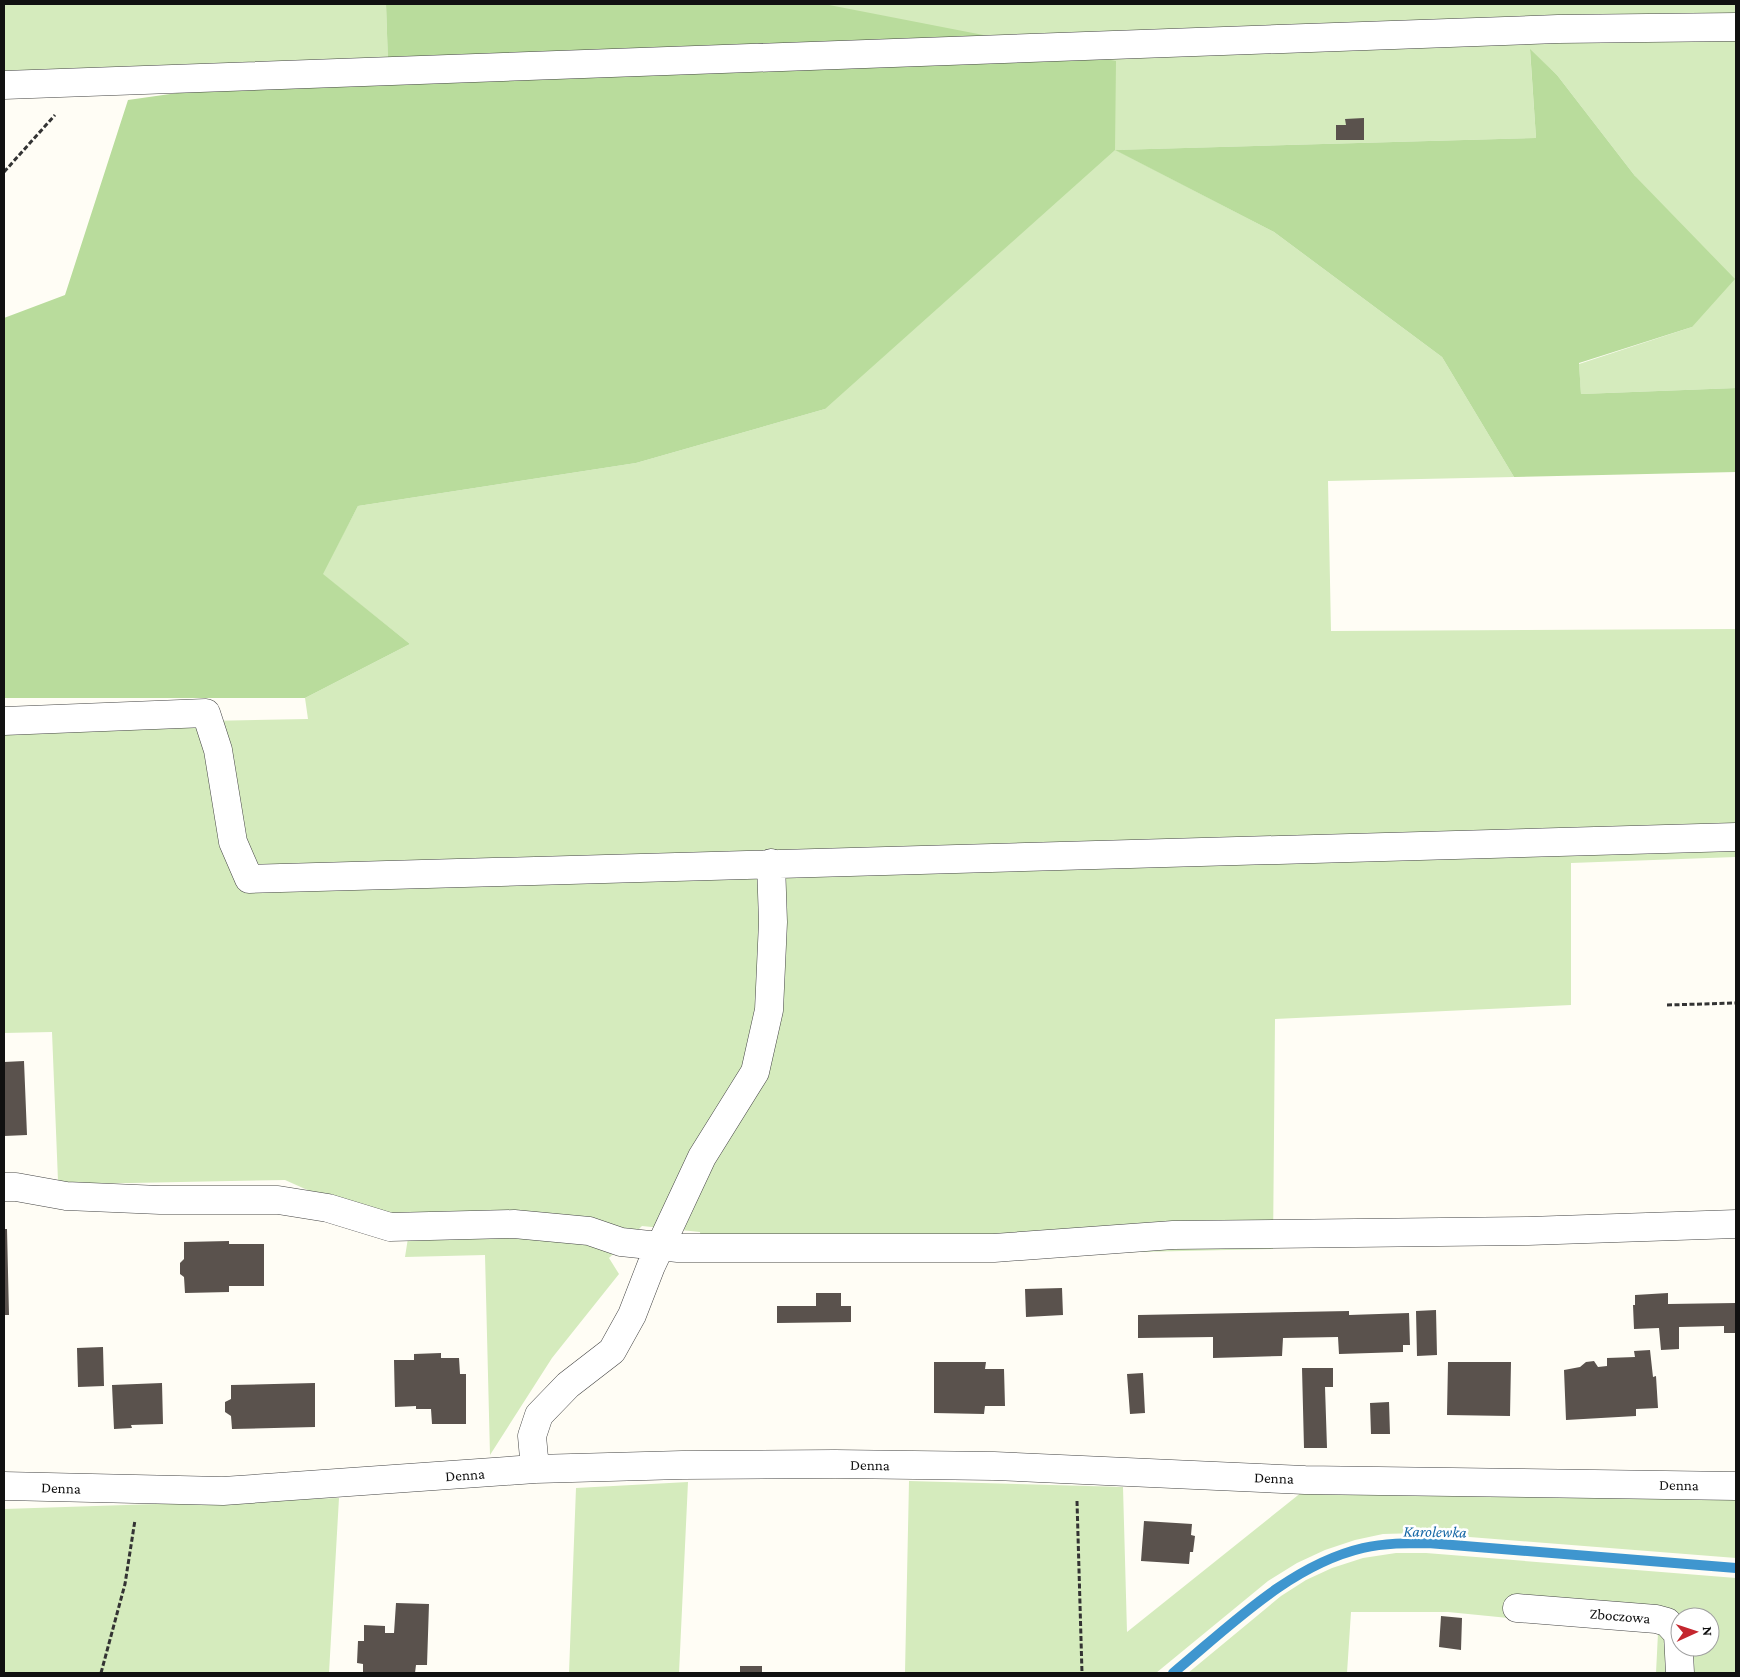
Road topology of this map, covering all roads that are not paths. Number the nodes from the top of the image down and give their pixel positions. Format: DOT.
graph roads {
  1 [pos="1736,27"];
  2 [pos="4,86"];
  3 [pos="4,721"];
  4 [pos="1736,837"];
  5 [pos="771,863"];
  6 [pos="4,1187"];
  7 [pos="1736,1224"];
  8 [pos="660,1246"];
  9 [pos="534,1469"];
  10 [pos="4,1486"];
  11 [pos="1736,1486"];
  12 [pos="1517,1608"];
  13 [pos="1680,1673"];
  1 -- 2 [label="street"];
  3 -- 5 [label="street"];
  4 -- 5 [label="street"];
  5 -- 8 [label="street"];
  6 -- 8 [label="street"];
  7 -- 8 [label="street"];
  8 -- 9 [label="street"];
  9 -- 10 [label="street, Denna"];
  9 -- 11 [label="street, Denna"];
  12 -- 13 [label="street, Zboczowa"];
}
